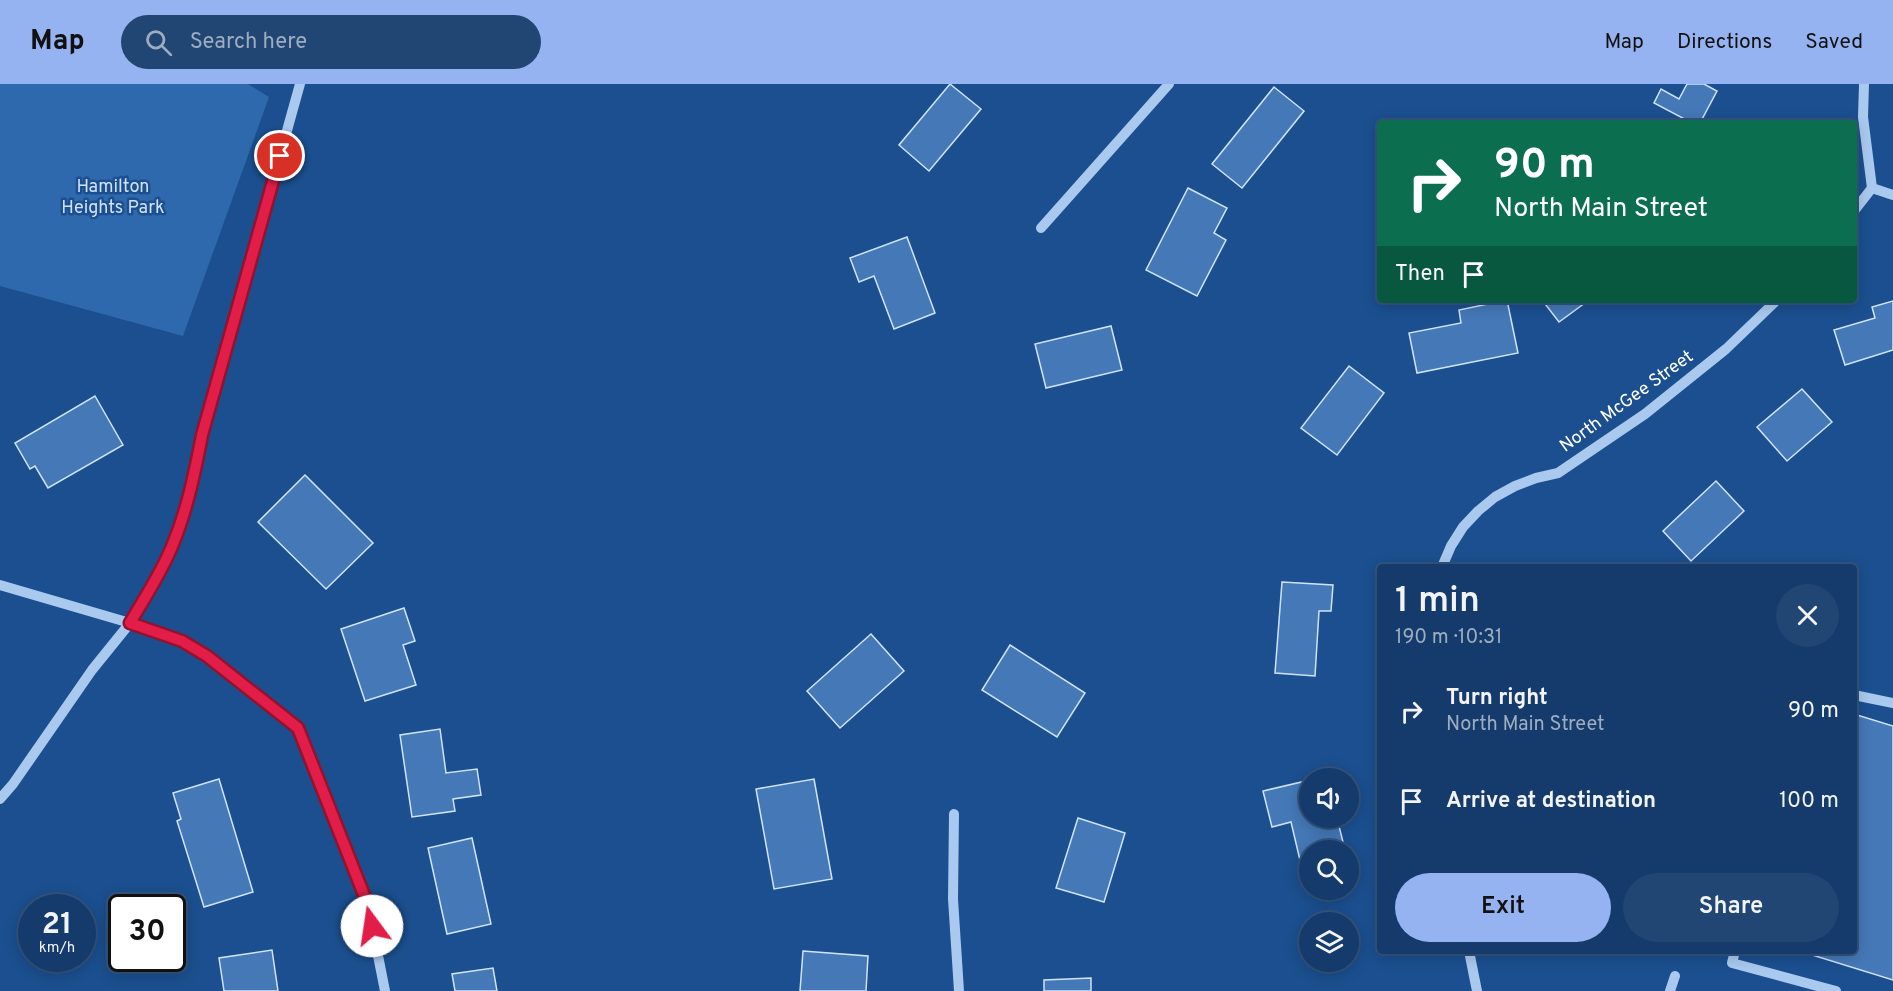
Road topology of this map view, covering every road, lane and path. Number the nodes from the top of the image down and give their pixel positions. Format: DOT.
graph roads {
  1 [pos="300,84"];
  2 [pos="1169,84"];
  3 [pos="1864,84"];
  4 [pos="1872,188"];
  5 [pos="1893,195"];
  6 [pos="1857,207"];
  7 [pos="1041,228"];
  8 [pos="1774,303"];
  9 [pos="1443,564"];
  10 [pos="0,585"];
  11 [pos="130,623"];
  12 [pos="1857,696"];
  13 [pos="1893,703"];
  14 [pos="0,799"];
  15 [pos="954,814"];
  16 [pos="1470,954"];
  17 [pos="1734,954"];
  18 [pos="1675,976"];
  19 [pos="386,991"];
  20 [pos="959,991"];
  21 [pos="1477,991"];
  22 [pos="1670,991"];
  23 [pos="1836,991"];
  1 -- 11 [label="street"];
  2 -- 7 [label="street"];
  3 -- 4 [label="street"];
  4 -- 5 [label="street"];
  4 -- 6 [label="street"];
  8 -- 9 [label="street, North McGee Street"];
  10 -- 11 [label="street"];
  11 -- 14 [label="street"];
  11 -- 19 [label="street"];
  12 -- 13 [label="street"];
  15 -- 20 [label="street"];
  16 -- 21 [label="street"];
  17 -- 23 [label="street"];
  18 -- 22 [label="street"];
}
